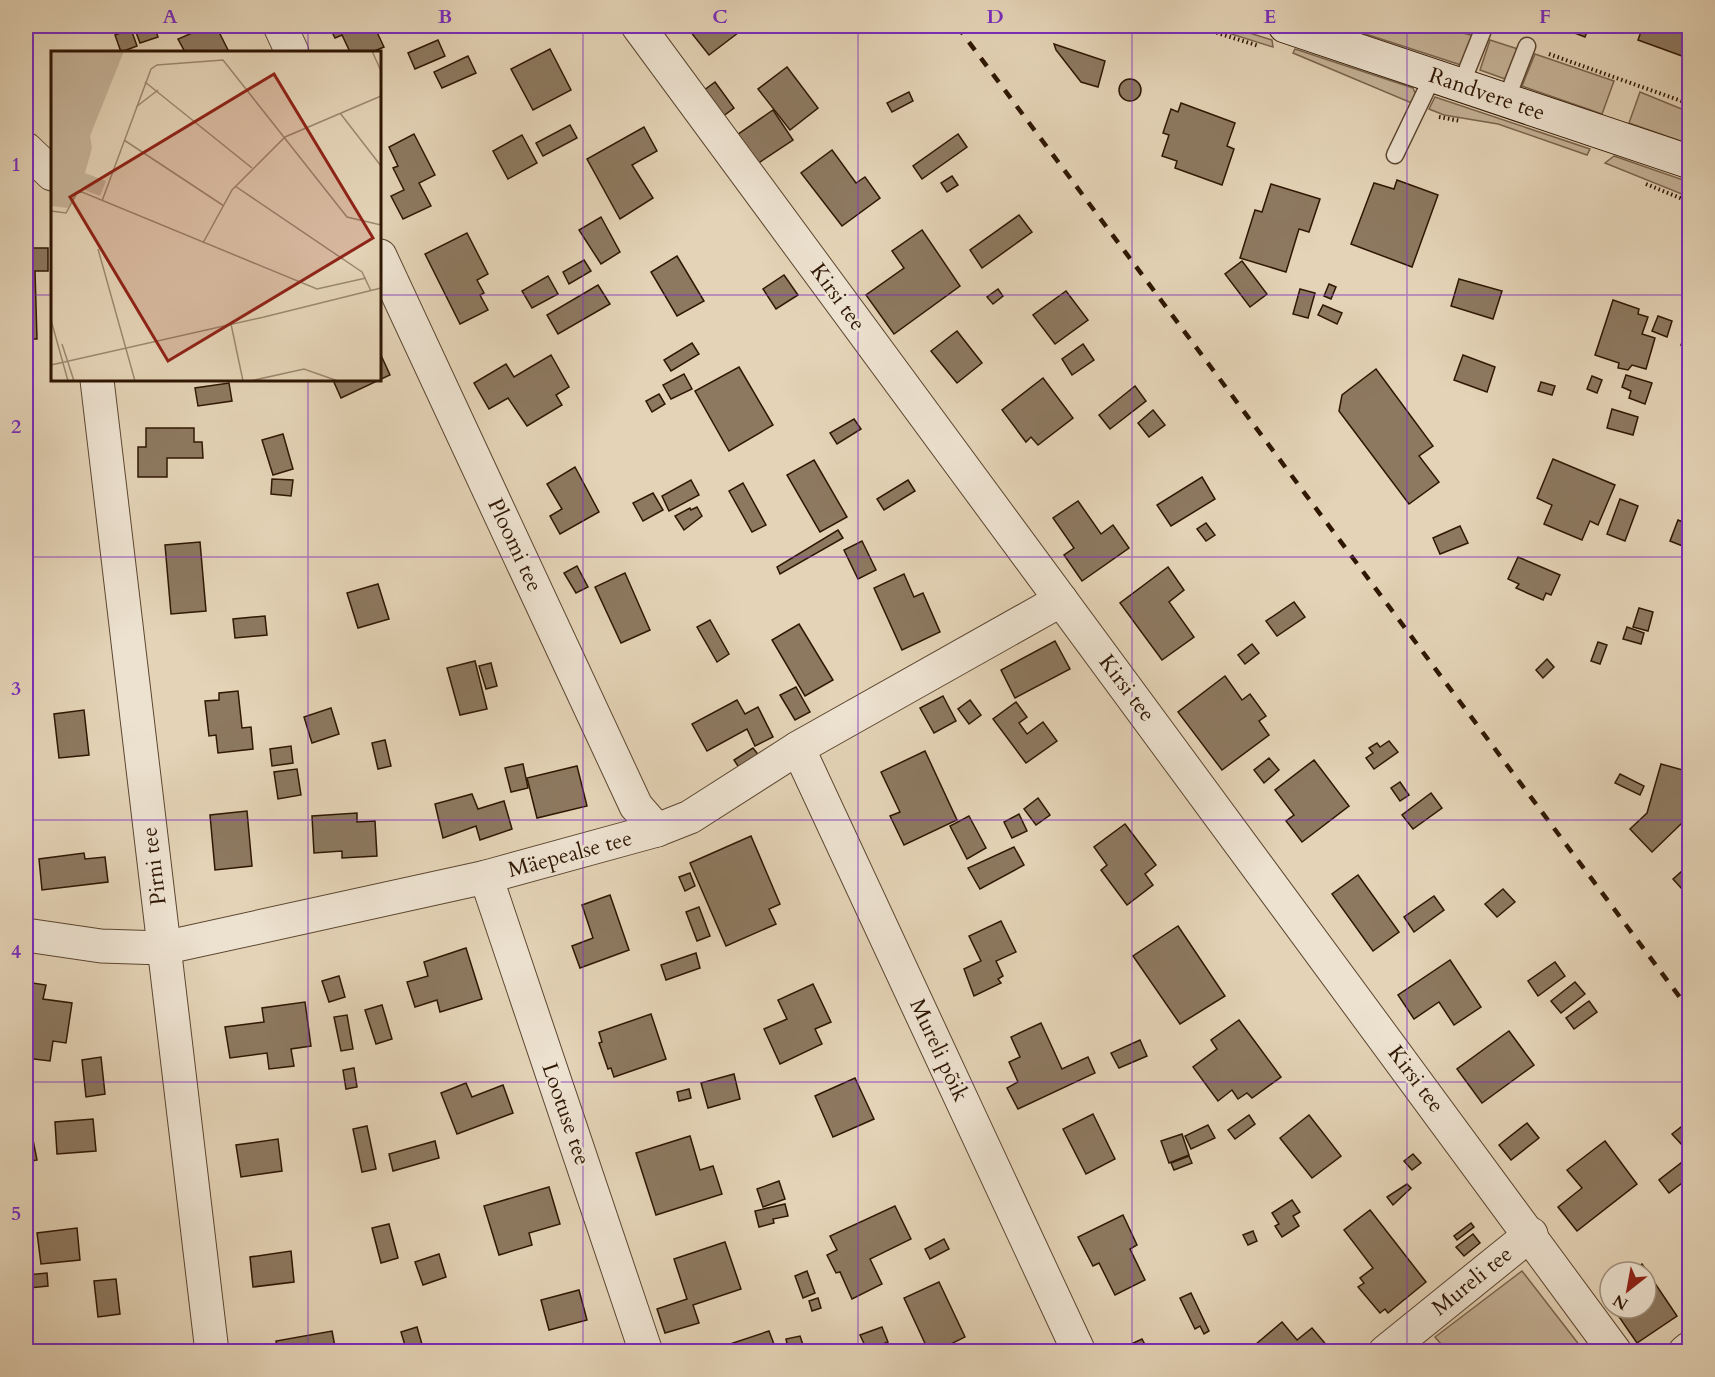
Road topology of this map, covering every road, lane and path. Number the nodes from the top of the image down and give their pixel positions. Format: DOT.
graph roads {
  1 [pos="280,26"];
  2 [pos="638,26"];
  3 [pos="1299,28"];
  4 [pos="1483,30"];
  5 [pos="1527,46"];
  6 [pos="292,51"];
  7 [pos="1447,80"];
  8 [pos="1506,100"];
  9 [pos="1689,104"];
  10 [pos="26,149"];
  11 [pos="1395,155"];
  12 [pos="1689,162"];
  13 [pos="51,173"];
  14 [pos="381,258"];
  15 [pos="97,381"];
  16 [pos="1061,600"];
  17 [pos="798,748"];
  18 [pos="657,830"];
  19 [pos="486,877"];
  20 [pos="26,935"];
  21 [pos="163,948"];
  22 [pos="1531,1234"];
  23 [pos="1689,1348"];
  24 [pos="212,1352"];
  25 [pos="646,1352"];
  26 [pos="1079,1352"];
  27 [pos="1385,1352"];
  28 [pos="1615,1352"];
  29 [pos="1685,1352"];
  1 -- 6 [label="street"];
  2 -- 16 [label="street, Kirsi tee"];
  3 -- 7 [label="street, Randvere tee"];
  4 -- 7 [label="lane"];
  5 -- 8 [label="lane"];
  5 -- 9 [label="path"];
  7 -- 8 [label="street, Randvere tee"];
  7 -- 11 [label="lane"];
  8 -- 12 [label="street, Randvere tee"];
  10 -- 13 [label="street"];
  14 -- 18 [label="street, Ploomi tee"];
  15 -- 21 [label="street, Pirni tee"];
  16 -- 17 [label="street, Mäepealse tee"];
  16 -- 22 [label="street, Kirsi tee"];
  17 -- 18 [label="street, Mäepealse tee"];
  17 -- 26 [label="street, Mureli põik"];
  18 -- 19 [label="street, Mäepealse tee"];
  19 -- 21 [label="street, Mäepealse tee"];
  19 -- 25 [label="street, Lootuse tee"];
  20 -- 21 [label="street, Mäepealse tee"];
  21 -- 24 [label="street, Pirni tee"];
  22 -- 27 [label="street, Mureli tee"];
  22 -- 28 [label="street, Kirsi tee"];
  23 -- 29 [label="street"];
}
